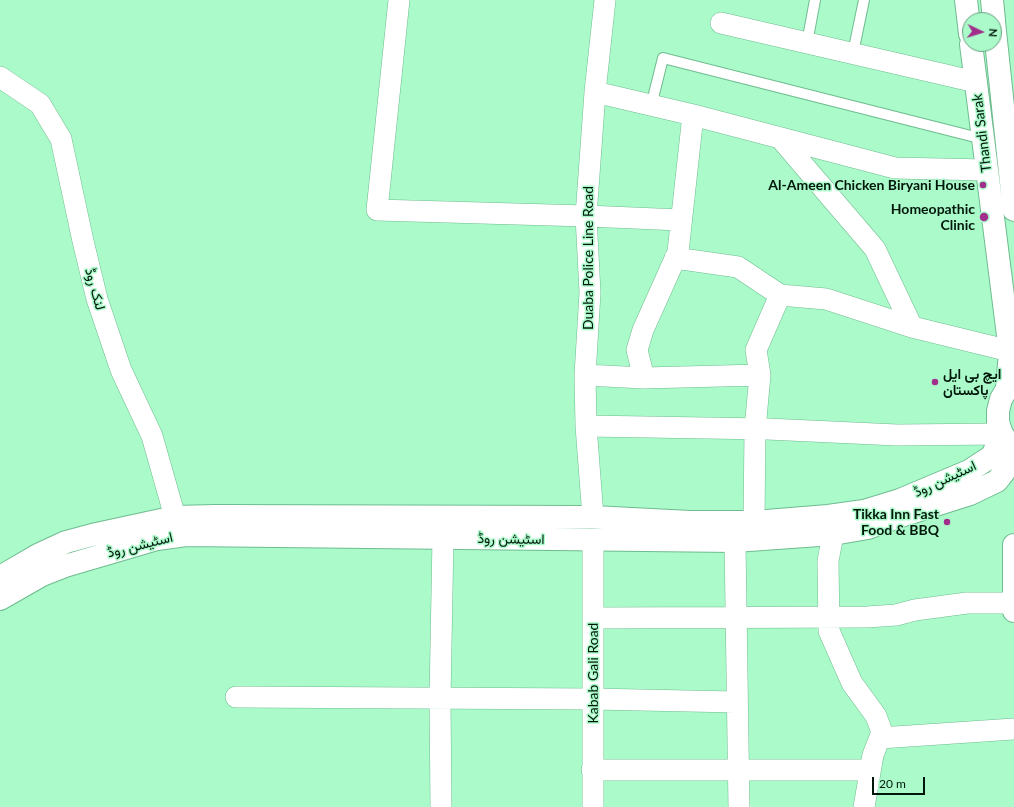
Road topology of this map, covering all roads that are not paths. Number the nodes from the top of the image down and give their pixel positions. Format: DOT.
graph roads {
  1 [pos="399,0"];
  2 [pos="606,0"];
  3 [pos="815,0"];
  4 [pos="864,0"];
  5 [pos="966,0"];
  6 [pos="992,0"];
  7 [pos="967,12"];
  8 [pos="993,12"];
  9 [pos="721,23"];
  10 [pos="807,43"];
  11 [pos="972,52"];
  12 [pos="999,52"];
  13 [pos="853,54"];
  14 [pos="0,77"];
  15 [pos="976,82"];
  16 [pos="595,92"];
  17 [pos="652,106"];
  18 [pos="1009,111"];
  19 [pos="693,115"];
  20 [pos="781,139"];
  21 [pos="983,139"];
  22 [pos="986,170"];
  23 [pos="1014,210"];
  24 [pos="586,216"];
  25 [pos="681,220"];
  26 [pos="676,258"];
  27 [pos="780,295"];
  28 [pos="912,326"];
  29 [pos="1010,351"];
  30 [pos="585,375"];
  31 [pos="760,375"];
  32 [pos="644,378"];
  33 [pos="1011,386"];
  34 [pos="586,426"];
  35 [pos="755,429"];
  36 [pos="1008,441"];
  37 [pos="1014,459"];
  38 [pos="175,517"];
  39 [pos="593,517"];
  40 [pos="754,522"];
  41 [pos="833,534"];
  42 [pos="443,538"];
  43 [pos="593,540"];
  44 [pos="735,541"];
  45 [pos="1014,545"];
  46 [pos="0,577"];
  47 [pos="0,599"];
  48 [pos="1014,603"];
  49 [pos="1014,612"];
  50 [pos="829,617"];
  51 [pos="593,618"];
  52 [pos="736,618"];
  53 [pos="236,697"];
  54 [pos="593,698"];
  55 [pos="440,699"];
  56 [pos="736,702"];
  57 [pos="1014,729"];
  58 [pos="880,738"];
  59 [pos="592,770"];
  60 [pos="737,770"];
  61 [pos="870,770"];
  62 [pos="441,807"];
  63 [pos="593,807"];
  64 [pos="738,807"];
  65 [pos="864,807"];
  1 -- 24 [label="street"];
  2 -- 16 [label="street, Duaba Police Line Road"];
  3 -- 10 [label="lane"];
  4 -- 13 [label="lane"];
  5 -- 7 [label="street"];
  6 -- 8 [label="street, Thandi Sarak"];
  9 -- 10 [label="street"];
  10 -- 13 [label="street"];
  11 -- 15 [label="street, Thandi Sarak"];
  12 -- 18 [label="street, Thandi Sarak"];
  13 -- 15 [label="street"];
  14 -- 38 [label="street, لنک روڈ"];
  15 -- 21 [label="street, Thandi Sarak"];
  16 -- 17 [label="street"];
  16 -- 24 [label="street, Duaba Police Line Road"];
  17 -- 19 [label="street"];
  17 -- 21 [label="lane"];
  18 -- 23 [label="street, Thandi Sarak"];
  19 -- 20 [label="street"];
  19 -- 25 [label="street"];
  20 -- 22 [label="street"];
  20 -- 28 [label="street"];
  21 -- 22 [label="street, Thandi Sarak"];
  22 -- 29 [label="street, Thandi Sarak"];
  24 -- 25 [label="street"];
  24 -- 30 [label="street, Duaba Police Line Road"];
  25 -- 26 [label="street"];
  26 -- 27 [label="street"];
  26 -- 32 [label="street"];
  27 -- 28 [label="street"];
  27 -- 31 [label="street"];
  28 -- 29 [label="street"];
  29 -- 33 [label="street, Thandi Sarak"];
  30 -- 32 [label="street"];
  30 -- 34 [label="street, Duaba Police Line Road"];
  31 -- 32 [label="street"];
  31 -- 35 [label="street"];
  33 -- 36 [label="street, Thandi Sarak"];
  34 -- 35 [label="street"];
  34 -- 39 [label="street, Duaba Police Line Road"];
  35 -- 36 [label="street"];
  35 -- 40 [label="street"];
  36 -- 40 [label="street, اسٹیشن روڈ"];
  37 -- 41 [label="street, اسٹیشن روڈ"];
  38 -- 39 [label="street, اسٹیشن روڈ"];
  38 -- 46 [label="street, اسٹیشن روڈ"];
  39 -- 40 [label="street, اسٹیشن روڈ"];
  41 -- 44 [label="street, اسٹیشن روڈ"];
  41 -- 50 [label="street"];
  42 -- 43 [label="street, اسٹیشن روڈ"];
  42 -- 47 [label="street, اسٹیشن روڈ"];
  42 -- 55 [label="street"];
  43 -- 44 [label="street, اسٹیشن روڈ"];
  43 -- 51 [label="street, Kabab Gali Road"];
  44 -- 52 [label="street"];
  45 -- 48 [label="street"];
  48 -- 49 [label="street"];
  48 -- 50 [label="street"];
  50 -- 52 [label="street"];
  50 -- 58 [label="street"];
  51 -- 52 [label="street"];
  51 -- 54 [label="street, Kabab Gali Road"];
  52 -- 56 [label="street"];
  53 -- 55 [label="street"];
  54 -- 55 [label="street"];
  54 -- 56 [label="street"];
  54 -- 59 [label="street, Kabab Gali Road"];
  55 -- 62 [label="street"];
  56 -- 60 [label="street"];
  57 -- 58 [label="street"];
  58 -- 61 [label="street"];
  59 -- 60 [label="street"];
  59 -- 63 [label="street, Kabab Gali Road"];
  60 -- 61 [label="street"];
  60 -- 64 [label="street"];
  61 -- 65 [label="street"];
}
